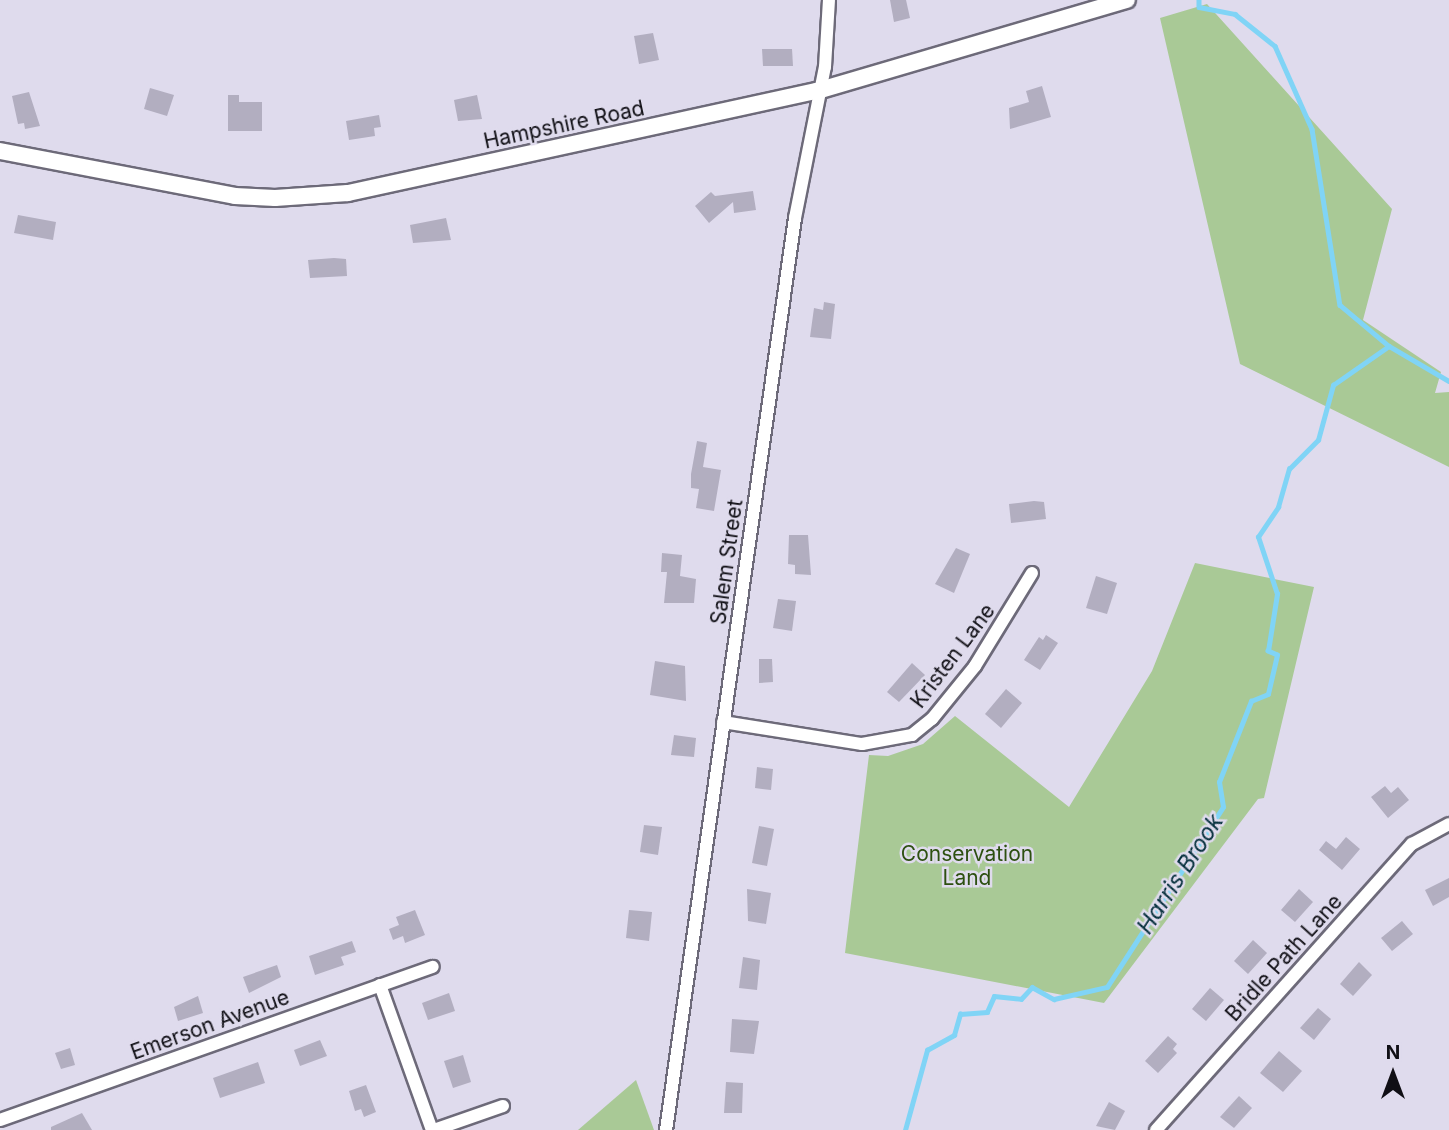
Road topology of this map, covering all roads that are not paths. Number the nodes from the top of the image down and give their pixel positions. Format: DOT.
graph roads {
  1 [pos="829,0"];
  2 [pos="1127,0"];
  3 [pos="817,91"];
  4 [pos="0,151"];
  5 [pos="1032,573"];
  6 [pos="723,722"];
  7 [pos="1449,824"];
  8 [pos="433,967"];
  9 [pos="380,985"];
  10 [pos="503,1106"];
  11 [pos="0,1119"];
  12 [pos="433,1130"];
  13 [pos="666,1130"];
  14 [pos="1156,1130"];
  1 -- 3 [label="street, Salem Street"];
  2 -- 3 [label="street, Hampshire Road"];
  3 -- 4 [label="street, Hampshire Road"];
  3 -- 6 [label="street, Salem Street"];
  5 -- 6 [label="street, Kristen Lane"];
  6 -- 13 [label="street, Salem Street"];
  7 -- 14 [label="street, Bridle Path Lane"];
  8 -- 9 [label="street, Emerson Avenue"];
  9 -- 11 [label="street, Emerson Avenue"];
  9 -- 12 [label="street"];
  10 -- 12 [label="street"];
}
